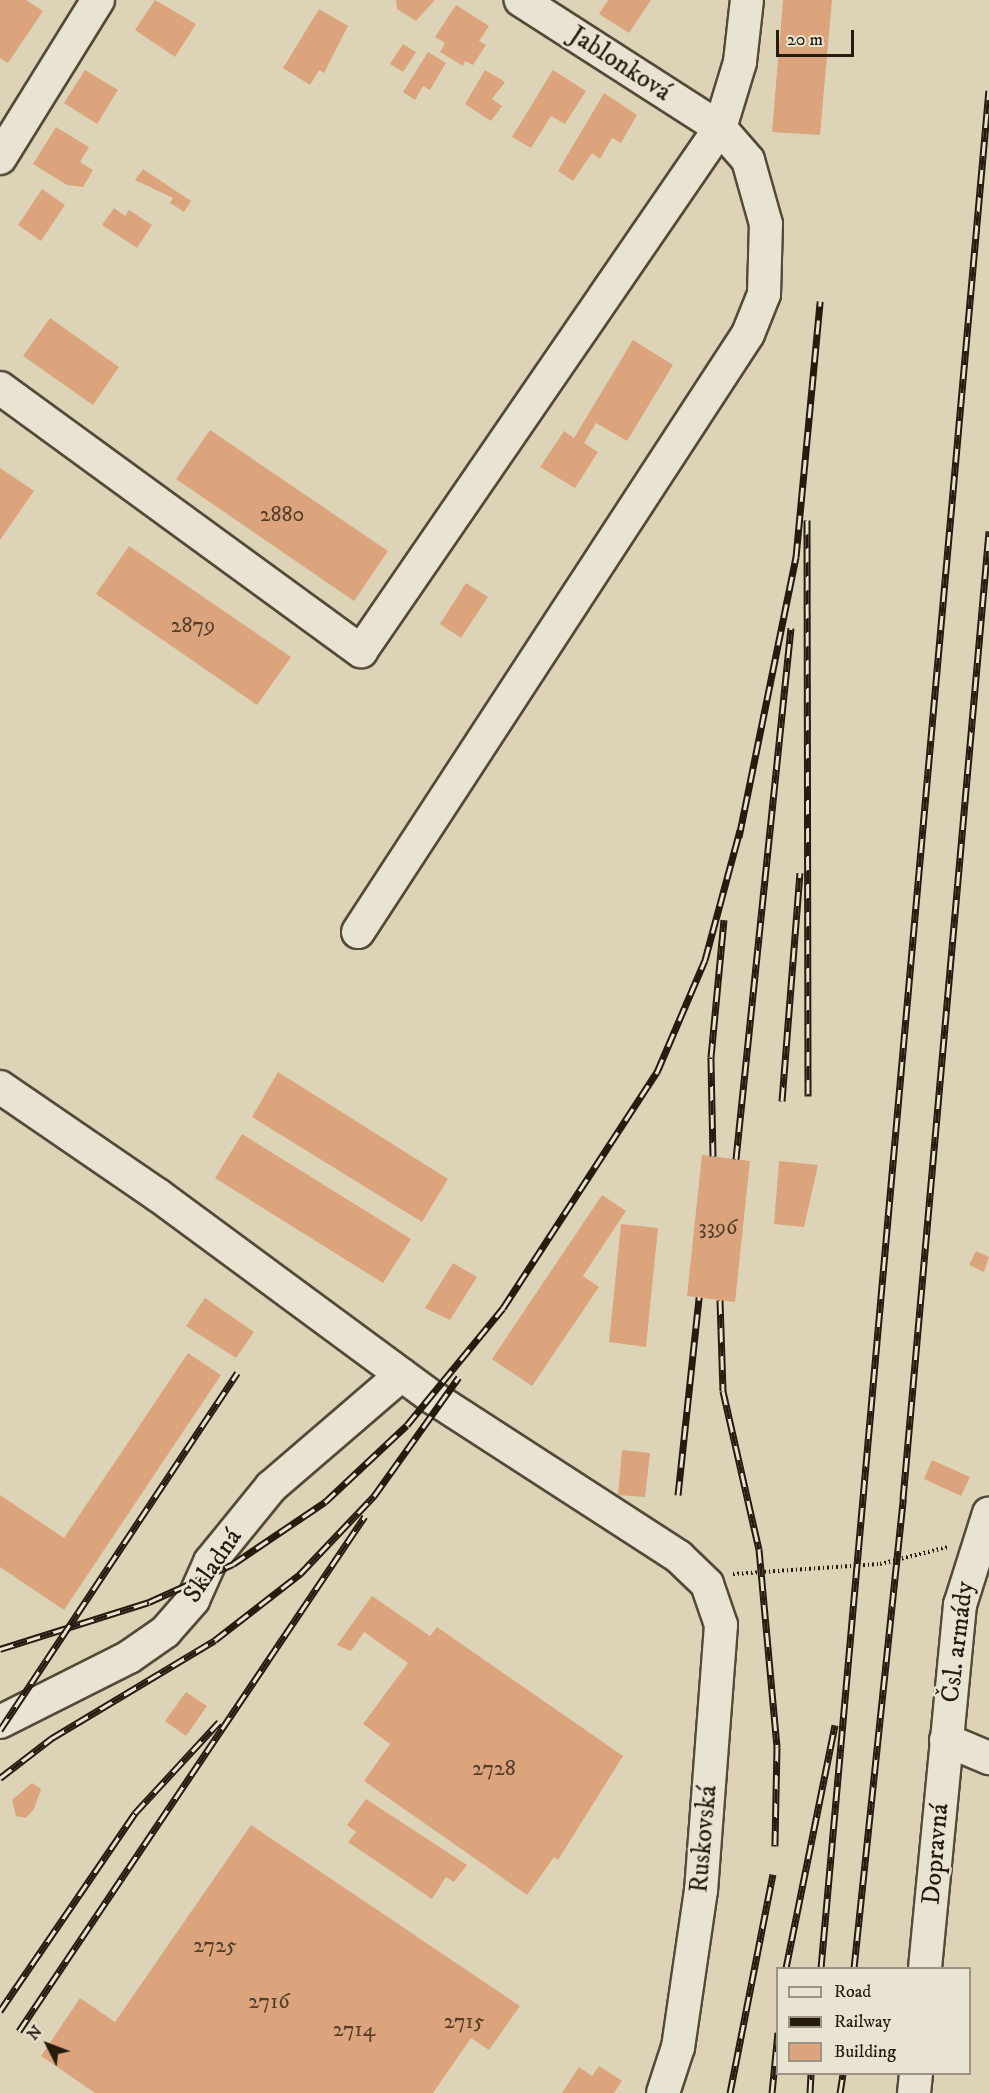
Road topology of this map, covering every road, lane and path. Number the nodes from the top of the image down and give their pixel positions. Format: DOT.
graph roads {
  1 [pos="98,0"];
  2 [pos="521,0"];
  3 [pos="747,0"];
  4 [pos="720,128"];
  5 [pos="0,158"];
  6 [pos="0,388"];
  7 [pos="358,932"];
  8 [pos="0,1087"];
  9 [pos="401,1375"];
  10 [pos="984,1526"];
  11 [pos="707,1584"];
  12 [pos="0,1722"];
  13 [pos="946,1740"];
  14 [pos="989,1758"];
  15 [pos="925,1967"];
  16 [pos="915,2075"];
  17 [pos="663,2093"];
  18 [pos="914,2093"];
  1 -- 5 [label="street"];
  2 -- 4 [label="street, Jablonková"];
  3 -- 4 [label="street"];
  4 -- 6 [label="street"];
  4 -- 7 [label="street, Jablonková"];
  8 -- 9 [label="street"];
  9 -- 11 [label="street"];
  9 -- 12 [label="street, Skladná"];
  10 -- 11 [label="path"];
  10 -- 13 [label="street, Čsl. armády"];
  11 -- 17 [label="street, Ruskovská"];
  13 -- 14 [label="street"];
  13 -- 15 [label="street, Dopravná"];
  16 -- 18 [label="street"];
}
